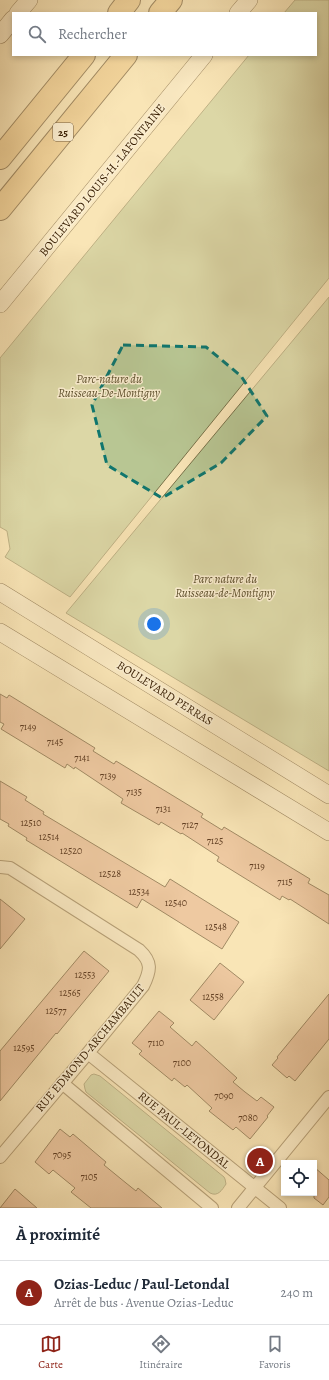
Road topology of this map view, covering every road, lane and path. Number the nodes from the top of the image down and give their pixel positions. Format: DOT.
graph roads {
  1 [pos="29,0"];
  2 [pos="129,0"];
  3 [pos="171,0"];
  4 [pos="249,0"];
  5 [pos="19,12"];
  6 [pos="120,12"];
  7 [pos="161,12"];
  8 [pos="239,12"];
  9 [pos="12,20"];
  10 [pos="0,35"];
  11 [pos="83,56"];
  12 [pos="125,56"];
  13 [pos="203,56"];
  14 [pos="0,158"];
  15 [pos="0,209"];
  16 [pos="0,304"];
  17 [pos="0,592"];
  18 [pos="0,632"];
  19 [pos="329,795"];
  20 [pos="329,832"];
  21 [pos="0,867"];
  22 [pos="88,1053"];
  23 [pos="62,1083"];
  24 [pos="329,1097"];
  25 [pos="0,1157"];
  26 [pos="254,1187"];
  27 [pos="212,1208"];
  28 [pos="238,1208"];
  29 [pos="280,1208"];
  1 -- 5 [label="main road"];
  2 -- 6 [label="highway"];
  3 -- 7 [label="highway"];
  4 -- 8 [label="main road"];
  9 -- 10 [label="main road"];
  11 -- 14 [label="highway"];
  12 -- 15 [label="highway, 25"];
  13 -- 16 [label="main road, BOULEVARD LOUIS-H.-LAFONTAINE"];
  17 -- 19 [label="main road, BOULEVARD PERRAS"];
  18 -- 20 [label="main road"];
  21 -- 22 [label="street, RUE EDMOND-ARCHAMBAULT"];
  22 -- 23 [label="street, RUE EDMOND-ARCHAMBAULT"];
  22 -- 26 [label="street, RUE PAUL-LETONDAL"];
  23 -- 25 [label="street, RUE EDMOND-ARCHAMBAULT"];
  23 -- 27 [label="street"];
  24 -- 26 [label="street"];
  26 -- 28 [label="street"];
  26 -- 29 [label="street, RUE PAUL-LETONDAL"];
}
